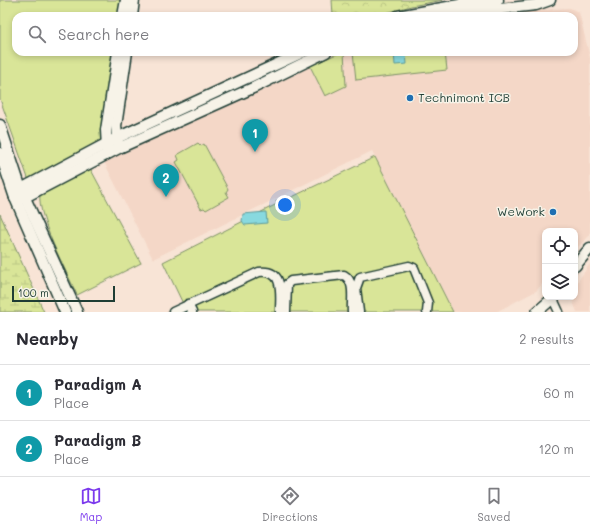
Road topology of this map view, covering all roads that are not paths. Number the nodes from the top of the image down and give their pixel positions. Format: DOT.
graph roads {
  1 [pos="126,0"];
  2 [pos="134,0"];
  3 [pos="498,0"];
  4 [pos="546,0"];
  5 [pos="550,0"];
  6 [pos="124,12"];
  7 [pos="132,12"];
  8 [pos="420,12"];
  9 [pos="474,12"];
  10 [pos="117,56"];
  11 [pos="126,56"];
  12 [pos="294,56"];
  13 [pos="301,56"];
  14 [pos="318,56"];
  15 [pos="302,64"];
  16 [pos="0,124"];
  17 [pos="118,143"];
  18 [pos="107,149"];
  19 [pos="0,153"];
  20 [pos="21,195"];
  21 [pos="590,248"];
  22 [pos="577,264"];
  23 [pos="551,300"];
  24 [pos="554,300"];
  25 [pos="188,304"];
  26 [pos="64,312"];
  27 [pos="77,312"];
  28 [pos="173,312"];
  29 [pos="192,312"];
  30 [pos="280,312"];
  31 [pos="286,312"];
  32 [pos="352,312"];
  33 [pos="359,312"];
  34 [pos="427,312"];
  35 [pos="537,312"];
  36 [pos="559,312"];
  1 -- 6 [label="street"];
  2 -- 7 [label="street"];
  3 -- 8 [label="street"];
  4 -- 5 [label="street"];
  4 -- 9 [label="street"];
  10 -- 18 [label="street"];
  11 -- 17 [label="street"];
  12 -- 17 [label="street"];
  13 -- 15 [label="street"];
  14 -- 15 [label="street"];
  15 -- 17 [label="street"];
  16 -- 20 [label="street"];
  17 -- 18 [label="street"];
  18 -- 20 [label="street"];
  19 -- 20 [label="street"];
  20 -- 26 [label="street"];
  20 -- 27 [label="street"];
  21 -- 22 [label="street"];
  23 -- 35 [label="street"];
  24 -- 36 [label="street"];
  25 -- 28 [label="street"];
  25 -- 29 [label="street"];
  25 -- 30 [label="street"];
  31 -- 32 [label="street"];
  33 -- 34 [label="street"];
}
